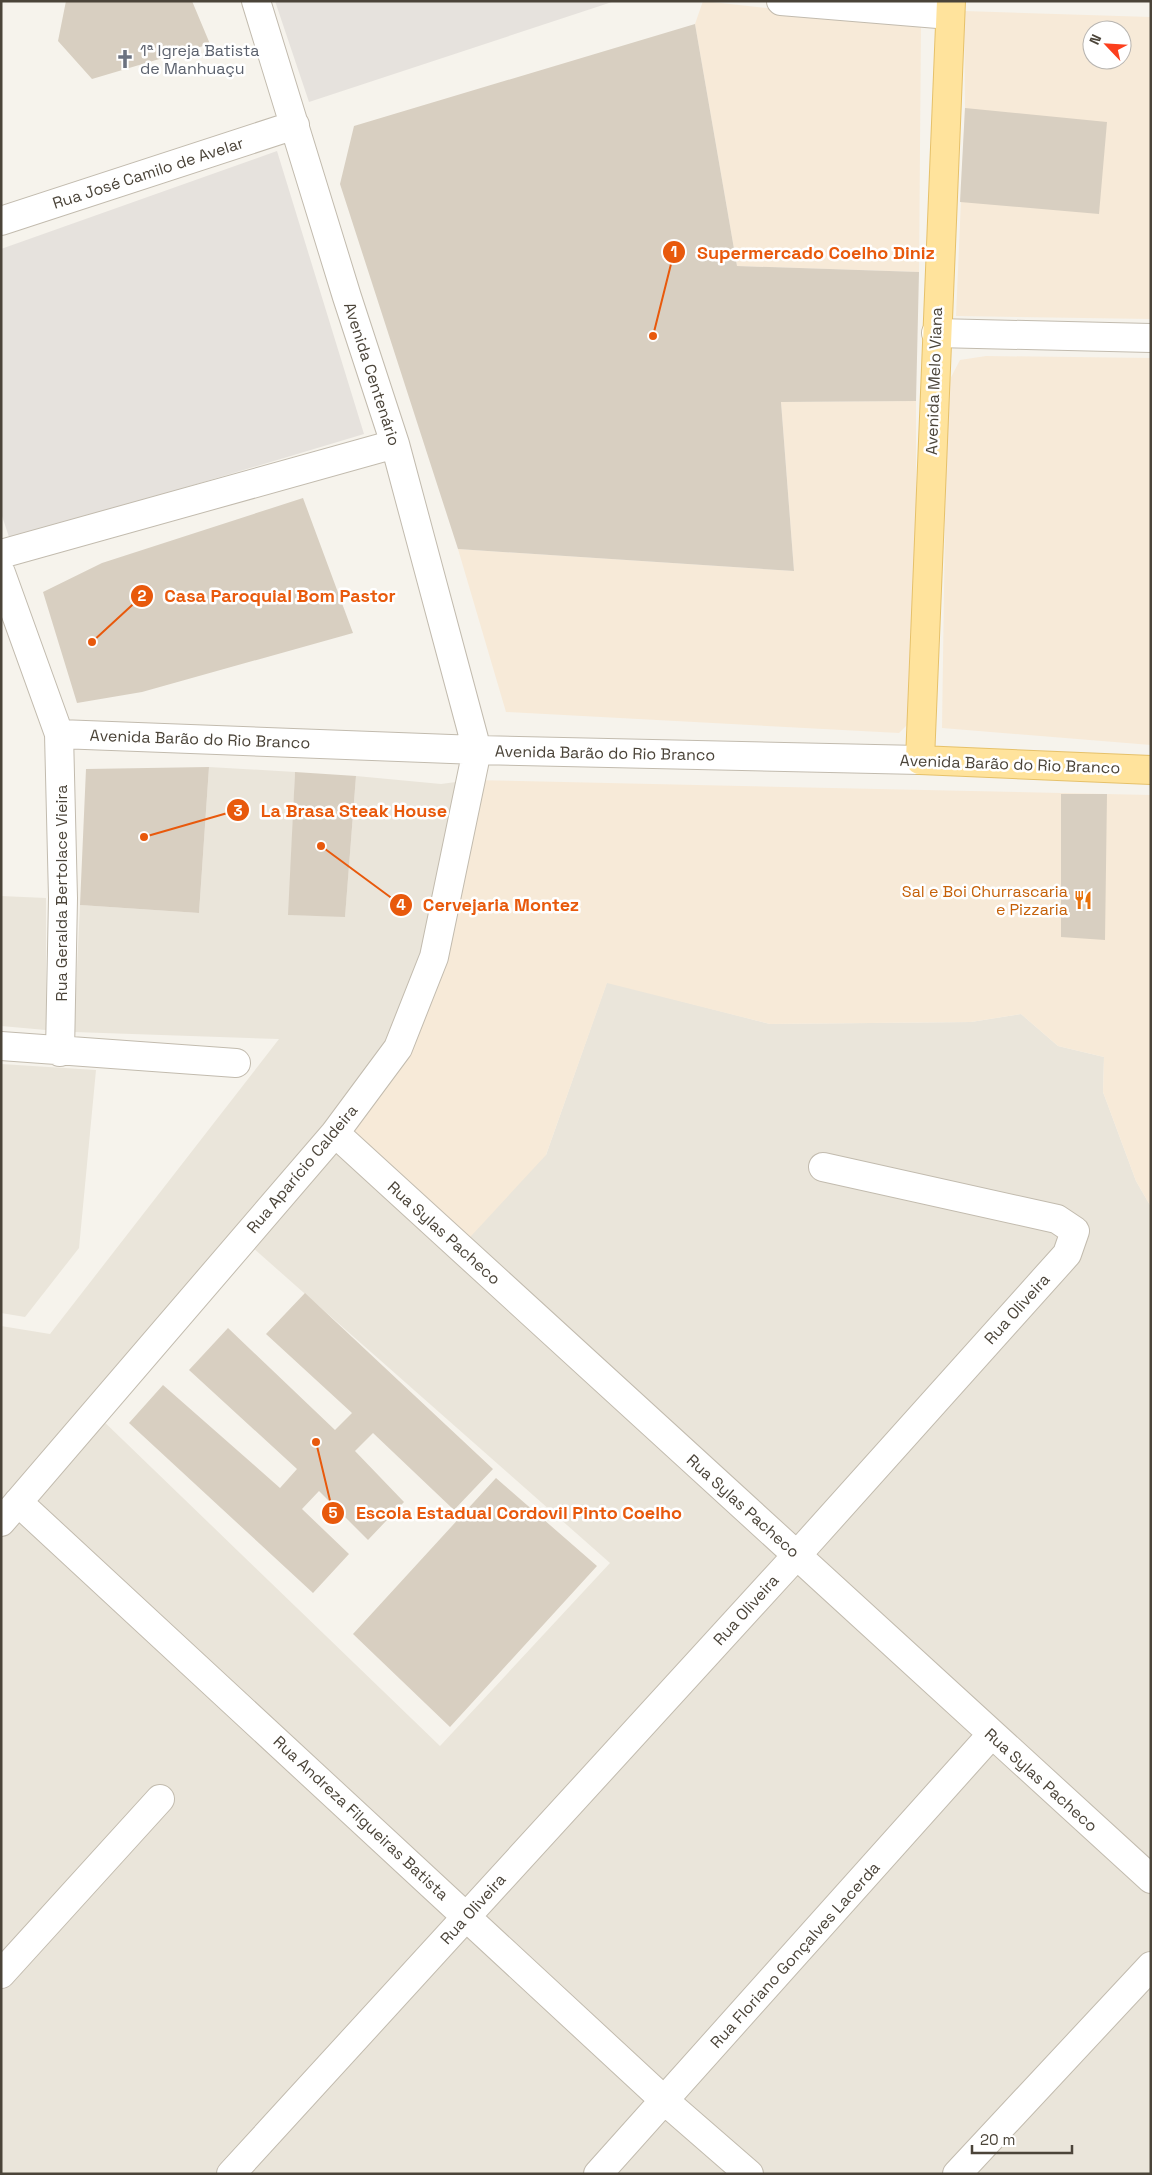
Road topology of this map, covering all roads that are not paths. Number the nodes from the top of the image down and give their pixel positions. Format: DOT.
graph roads {
  1 [pos="256,1"];
  2 [pos="781,1"];
  3 [pos="951,8"];
  4 [pos="296,124"];
  5 [pos="1,221"];
  6 [pos="936,333"];
  7 [pos="1151,338"];
  8 [pos="395,444"];
  9 [pos="1,554"];
  10 [pos="1,572"];
  11 [pos="59,734"];
  12 [pos="477,750"];
  13 [pos="920,760"];
  14 [pos="1151,770"];
  15 [pos="1,1046"];
  16 [pos="60,1052"];
  17 [pos="236,1063"];
  18 [pos="335,1133"];
  19 [pos="823,1168"];
  20 [pos="7,1507"];
  21 [pos="796,1555"];
  22 [pos="991,1735"];
  23 [pos="160,1799"];
  24 [pos="1151,1879"];
  25 [pos="467,1915"];
  26 [pos="1151,1966"];
  27 [pos="1,1974"];
  28 [pos="665,2101"];
  29 [pos="231,2174"];
  30 [pos="598,2174"];
  31 [pos="749,2174"];
  32 [pos="957,2174"];
  1 -- 4 [label="street, Avenida Centenário"];
  2 -- 3 [label="street"];
  3 -- 6 [label="main road, Avenida Melo Viana"];
  4 -- 5 [label="street, Rua José Camilo de Avelar"];
  4 -- 8 [label="street, Avenida Centenário"];
  6 -- 7 [label="street"];
  6 -- 13 [label="main road, Avenida Melo Viana"];
  8 -- 9 [label="street"];
  8 -- 12 [label="street, Avenida Centenário"];
  10 -- 11 [label="street, Rua Geralda Bertolace Vieira"];
  11 -- 12 [label="street, Avenida Barão do Rio Branco"];
  11 -- 16 [label="street, Rua Geralda Bertolace Vieira"];
  12 -- 13 [label="street, Avenida Barão do Rio Branco"];
  12 -- 18 [label="street, Rua Aparício Caldeira"];
  13 -- 14 [label="main road, Avenida Barão do Rio Branco"];
  15 -- 16 [label="street"];
  16 -- 17 [label="street"];
  18 -- 20 [label="street, Rua Aparício Caldeira"];
  18 -- 21 [label="street, Rua Sylas Pacheco"];
  19 -- 21 [label="street, Rua Oliveira"];
  20 -- 25 [label="street, Rua Andreza Filgueiras Batista"];
  21 -- 22 [label="street, Rua Sylas Pacheco"];
  21 -- 25 [label="street, Rua Oliveira"];
  22 -- 24 [label="street, Rua Sylas Pacheco"];
  22 -- 28 [label="street, Rua Floriano Gonçalves Lacerda"];
  23 -- 27 [label="street"];
  25 -- 28 [label="street, Rua Andreza Filgueiras Batista"];
  25 -- 29 [label="street, Rua Oliveira"];
  26 -- 32 [label="street"];
  28 -- 30 [label="street, Rua Floriano Gonçalves Lacerda"];
  28 -- 31 [label="street, Rua Andreza Filgueiras Batista"];
}
